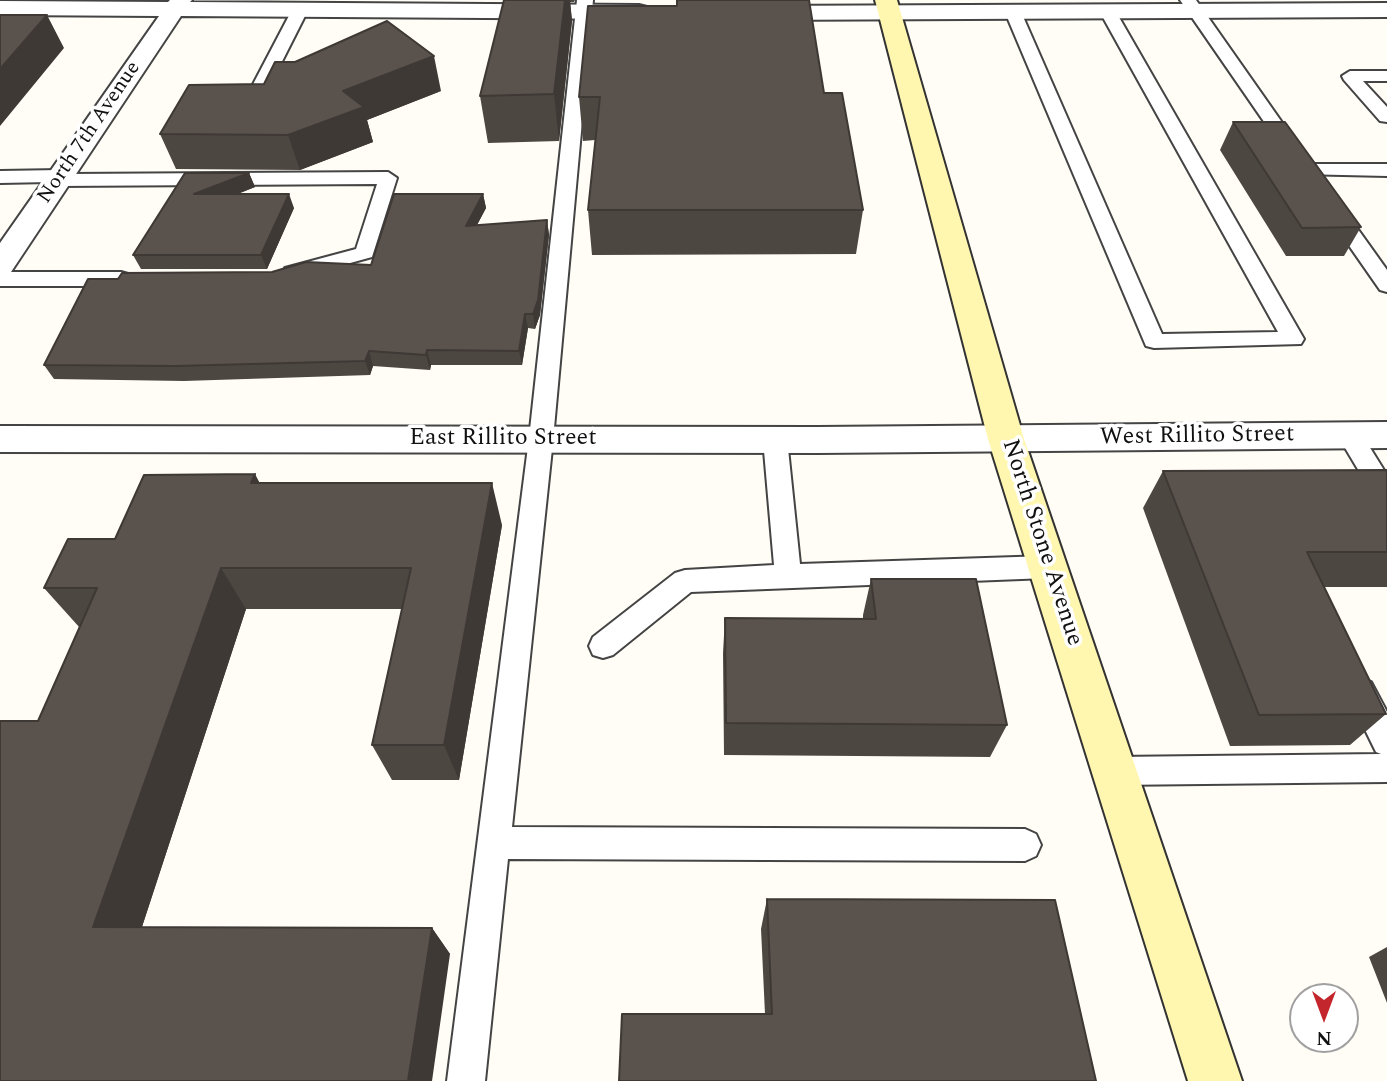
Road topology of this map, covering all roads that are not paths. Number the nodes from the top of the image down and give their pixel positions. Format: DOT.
graph roads {
  1 [pos="178,5"];
  2 [pos="397,5"];
  3 [pos="1283,5"];
  4 [pos="584,6"];
  5 [pos="1192,6"];
  6 [pos="888,7"];
  7 [pos="0,8"];
  8 [pos="1098,8"];
  9 [pos="300,10"];
  10 [pos="1387,10"];
  11 [pos="664,12"];
  12 [pos="1013,12"];
  13 [pos="732,13"];
  14 [pos="1387,76"];
  15 [pos="247,113"];
  16 [pos="1386,117"];
  17 [pos="1306,170"];
  18 [pos="1387,170"];
  19 [pos="0,177"];
  20 [pos="59,178"];
  21 [pos="0,265"];
  22 [pos="0,279"];
  23 [pos="135,279"];
  24 [pos="271,279"];
  25 [pos="1387,285"];
  26 [pos="1387,435"];
  27 [pos="1350,436"];
  28 [pos="0,439"];
  29 [pos="541,439"];
  30 [pos="775,439"];
  31 [pos="1006,439"];
  32 [pos="1387,496"];
  33 [pos="1047,567"];
  34 [pos="788,575"];
  35 [pos="603,646"];
  36 [pos="1350,668"];
  37 [pos="1387,743"];
  38 [pos="1387,768"];
  39 [pos="1114,771"];
  40 [pos="494,843"];
  41 [pos="1025,845"];
  42 [pos="467,1081"];
  43 [pos="1215,1081"];
  1 -- 7 [label="street"];
  1 -- 9 [label="street"];
  1 -- 20 [label="street, North 7th Avenue"];
  2 -- 4 [label="street"];
  2 -- 9 [label="street"];
  3 -- 5 [label="street"];
  3 -- 10 [label="street"];
  4 -- 11 [label="street"];
  4 -- 29 [label="lane"];
  5 -- 8 [label="street"];
  5 -- 17 [label="lane"];
  6 -- 12 [label="street"];
  6 -- 13 [label="street"];
  6 -- 31 [label="main road, North Stone Avenue"];
  8 -- 12 [label="street"];
  8 -- 12 [label="lane"];
  9 -- 15 [label="lane"];
  14 -- 16 [label="lane"];
  17 -- 18 [label="lane"];
  17 -- 25 [label="lane"];
  19 -- 20 [label="lane"];
  20 -- 21 [label="street, North 7th Avenue"];
  20 -- 24 [label="lane"];
  22 -- 23 [label="lane"];
  26 -- 27 [label="street, West Rillito Street"];
  27 -- 31 [label="street, West Rillito Street"];
  27 -- 32 [label="lane"];
  28 -- 29 [label="street, East Rillito Street"];
  29 -- 30 [label="street, East Rillito Street"];
  29 -- 40 [label="lane"];
  30 -- 31 [label="street, East Rillito Street"];
  30 -- 34 [label="lane"];
  31 -- 33 [label="main road, North Stone Avenue"];
  33 -- 34 [label="lane"];
  33 -- 39 [label="main road, North Stone Avenue"];
  34 -- 35 [label="lane"];
  36 -- 37 [label="lane"];
  38 -- 39 [label="lane"];
  39 -- 43 [label="main road, North Stone Avenue"];
  40 -- 41 [label="lane"];
  40 -- 42 [label="lane"];
}
